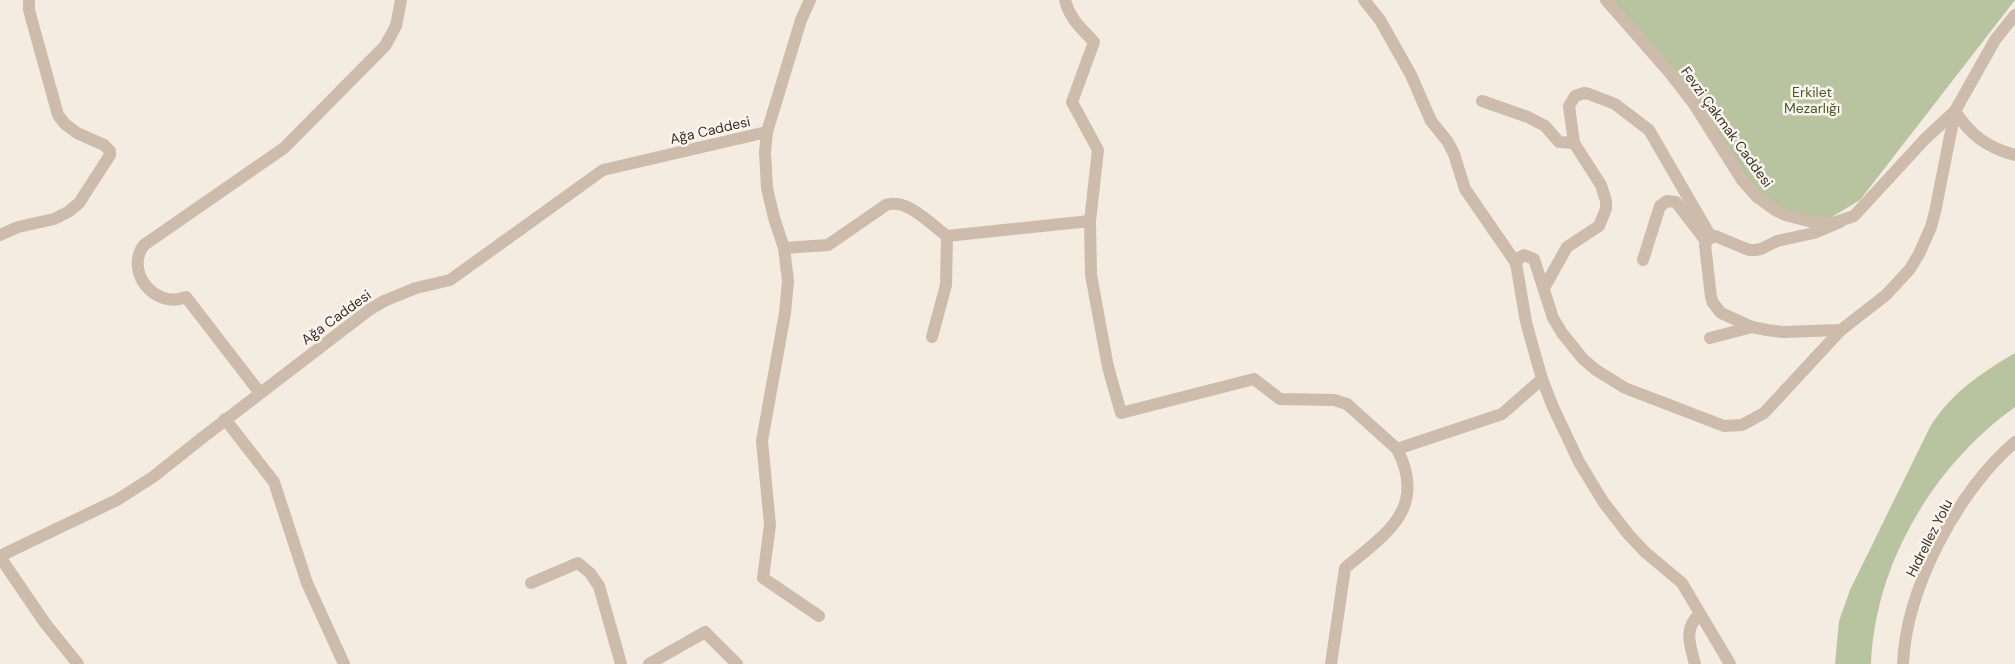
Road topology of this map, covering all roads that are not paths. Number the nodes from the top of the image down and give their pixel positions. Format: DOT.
graph roads {
  1 [pos="29,0"];
  2 [pos="401,0"];
  3 [pos="810,0"];
  4 [pos="1065,0"];
  5 [pos="1364,0"];
  6 [pos="1606,0"];
  7 [pos="2015,15"];
  8 [pos="1482,100"];
  9 [pos="1955,111"];
  10 [pos="767,132"];
  11 [pos="1574,143"];
  12 [pos="2015,155"];
  13 [pos="1090,221"];
  14 [pos="1840,222"];
  15 [pos="0,235"];
  16 [pos="947,236"];
  17 [pos="1708,239"];
  18 [pos="784,248"];
  19 [pos="1643,260"];
  20 [pos="1516,263"];
  21 [pos="1544,288"];
  22 [pos="1752,327"];
  23 [pos="1841,330"];
  24 [pos="932,336"];
  25 [pos="1710,338"];
  26 [pos="1542,379"];
  27 [pos="260,393"];
  28 [pos="226,419"];
  29 [pos="2015,442"];
  30 [pos="1397,449"];
  31 [pos="0,556"];
  32 [pos="532,583"];
  33 [pos="1700,614"];
  34 [pos="819,616"];
  35 [pos="76,663"];
  36 [pos="344,664"];
  37 [pos="621,664"];
  38 [pos="649,664"];
  39 [pos="737,664"];
  40 [pos="1331,664"];
  41 [pos="1694,664"];
  42 [pos="1730,664"];
  43 [pos="1903,664"];
  1 -- 15 [label="street"];
  2 -- 27 [label="street"];
  3 -- 10 [label="street"];
  4 -- 13 [label="street"];
  5 -- 20 [label="street"];
  6 -- 14 [label="street, Fevzi Çakmak Caddesi"];
  7 -- 9 [label="street"];
  8 -- 11 [label="street"];
  9 -- 12 [label="street"];
  9 -- 14 [label="street"];
  9 -- 23 [label="street"];
  10 -- 18 [label="street"];
  10 -- 27 [label="street, Ağa Caddesi"];
  11 -- 17 [label="street"];
  11 -- 21 [label="street"];
  13 -- 16 [label="street"];
  13 -- 30 [label="street"];
  14 -- 17 [label="street"];
  16 -- 18 [label="street"];
  16 -- 24 [label="street"];
  17 -- 19 [label="street"];
  17 -- 22 [label="street"];
  18 -- 34 [label="street"];
  20 -- 21 [label="street"];
  20 -- 26 [label="street"];
  21 -- 23 [label="street"];
  22 -- 23 [label="street"];
  22 -- 25 [label="street"];
  26 -- 30 [label="street"];
  26 -- 33 [label="street"];
  27 -- 28 [label="street, Ağa Caddesi"];
  28 -- 31 [label="street, Ağa Caddesi"];
  28 -- 36 [label="street"];
  29 -- 43 [label="street, Hıdrellez Yolu"];
  30 -- 40 [label="street"];
  31 -- 35 [label="street"];
  32 -- 37 [label="street"];
  33 -- 41 [label="street"];
  33 -- 42 [label="street"];
  38 -- 39 [label="street"];
}
